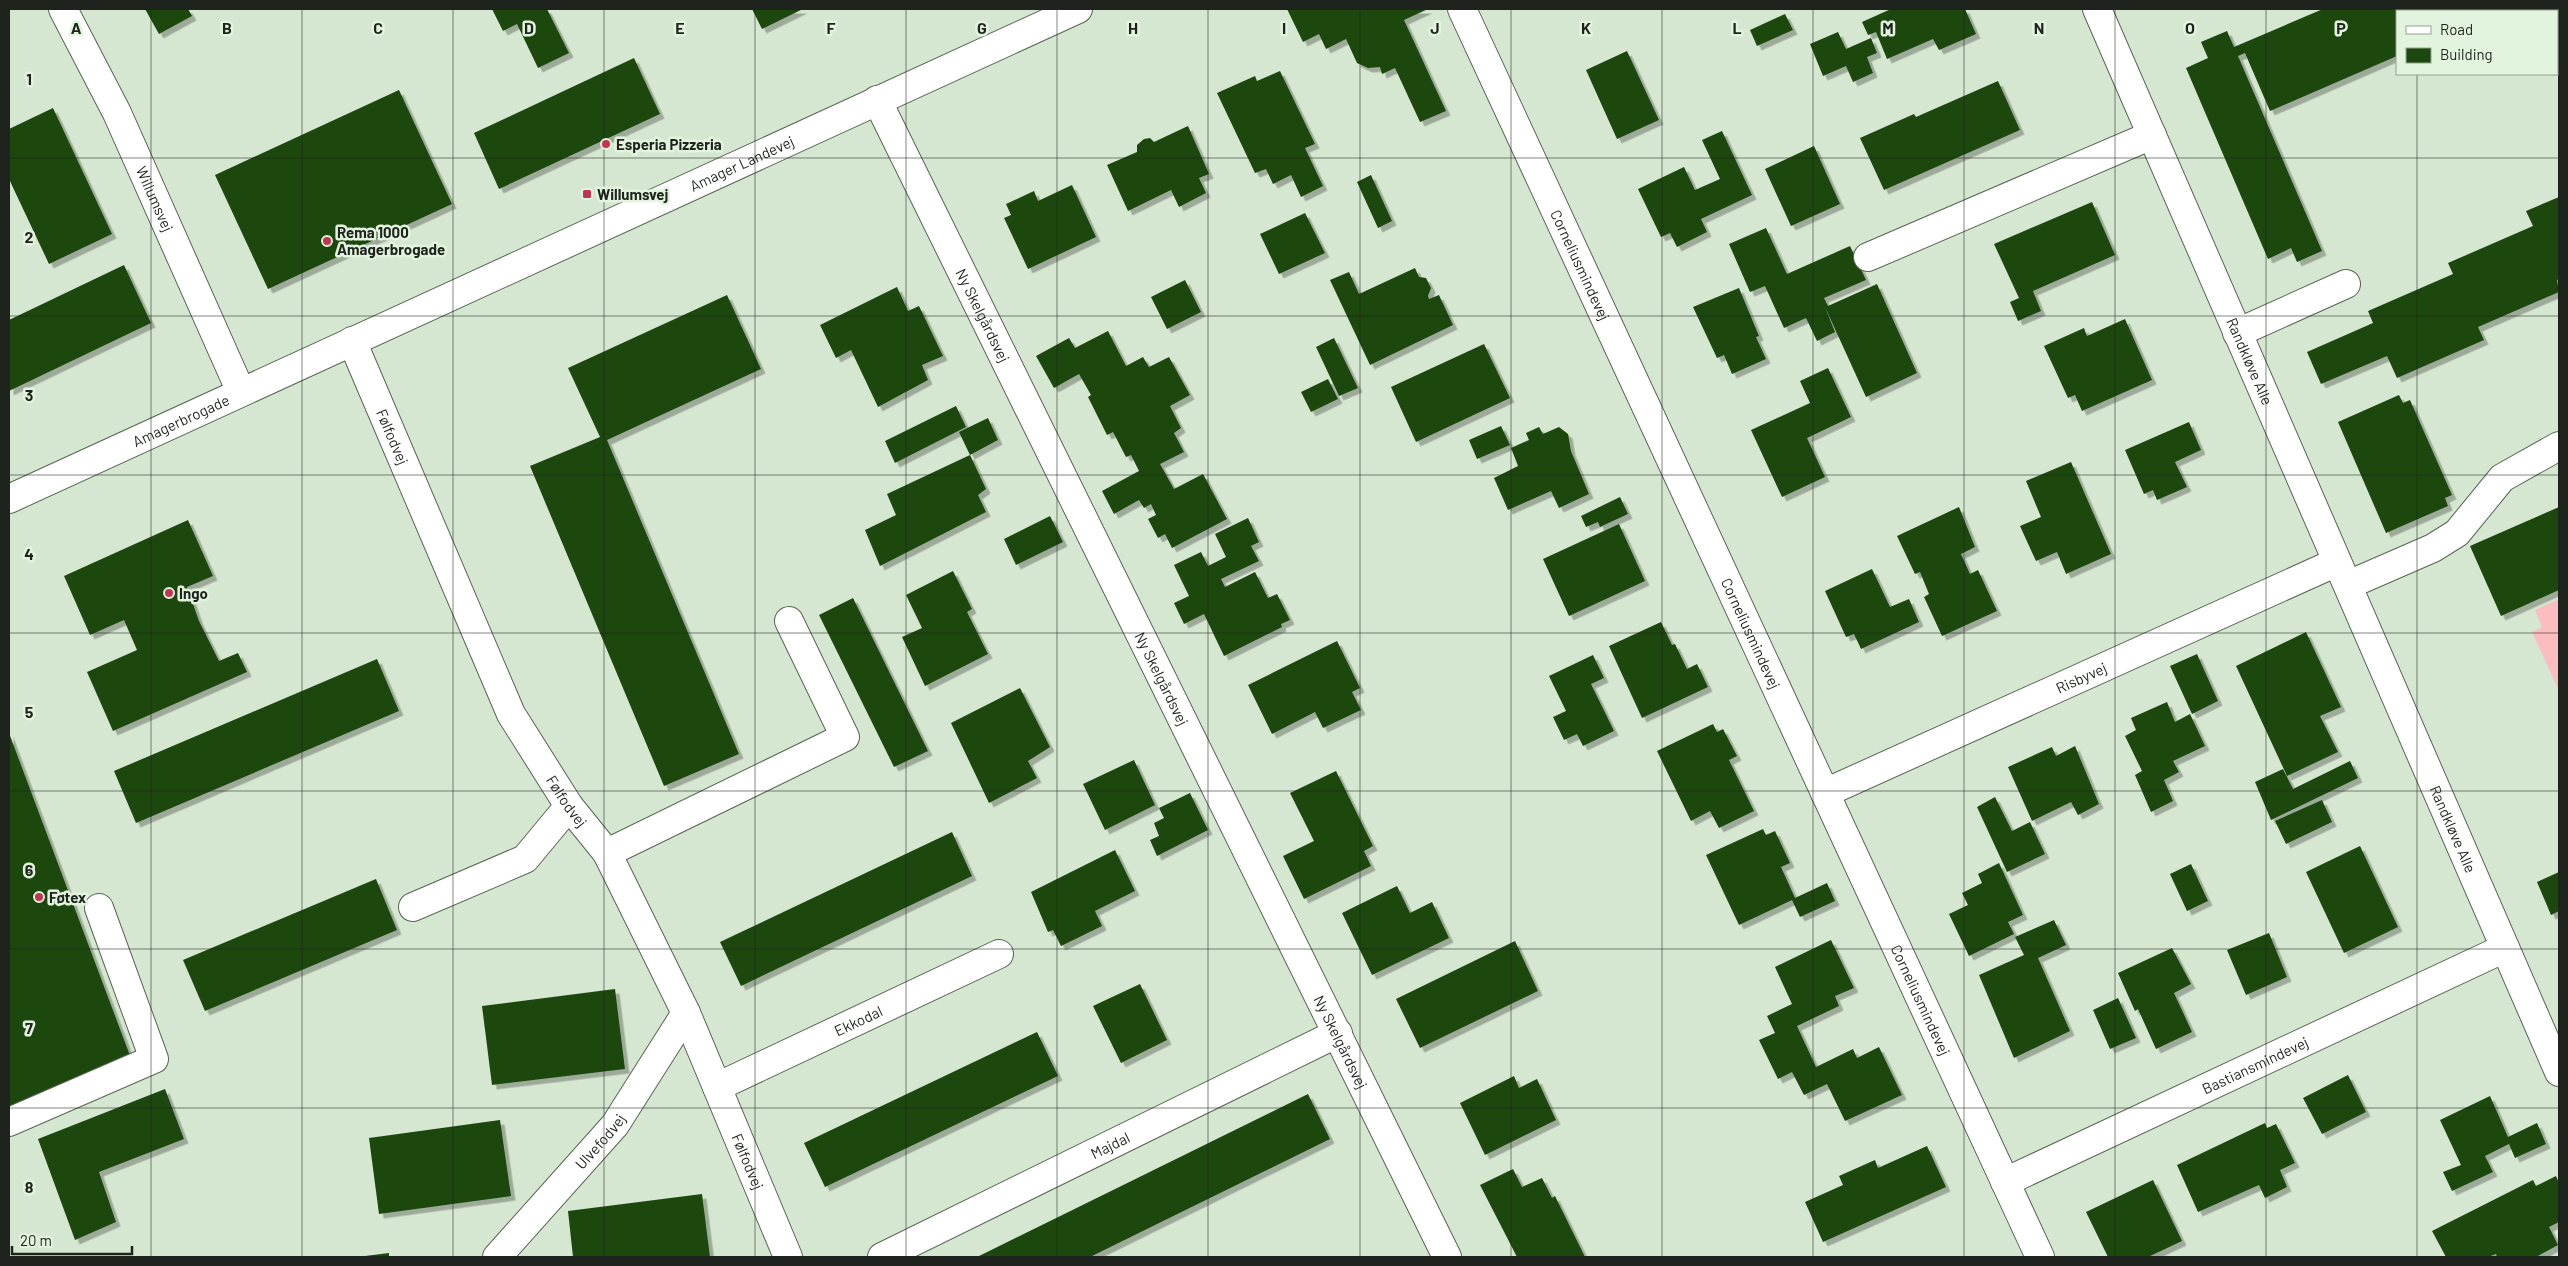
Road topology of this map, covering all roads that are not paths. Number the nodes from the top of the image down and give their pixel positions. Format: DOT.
graph roads {
  1 [pos="63,9"];
  2 [pos="1078,9"];
  3 [pos="1462,9"];
  4 [pos="2097,9"];
  5 [pos="877,100"];
  6 [pos="2152,135"];
  7 [pos="1868,257"];
  8 [pos="2346,284"];
  9 [pos="2237,333"];
  10 [pos="352,341"];
  11 [pos="241,392"];
  12 [pos="2559,446"];
  13 [pos="9,499"];
  14 [pos="2343,574"];
  15 [pos="789,621"];
  16 [pos="1825,793"];
  17 [pos="569,806"];
  18 [pos="607,853"];
  19 [pos="413,907"];
  20 [pos="99,908"];
  21 [pos="2505,948"];
  22 [pos="999,954"];
  23 [pos="686,1013"];
  24 [pos="1338,1033"];
  25 [pos="2559,1072"];
  26 [pos="717,1087"];
  27 [pos="9,1122"];
  28 [pos="2006,1182"];
  29 [pos="1437,1254"];
  30 [pos="497,1257"];
  31 [pos="788,1257"];
  32 [pos="882,1257"];
  33 [pos="2040,1257"];
  1 -- 11 [label="street, Willumsvej"];
  2 -- 5 [label="street, Amager Landevej"];
  3 -- 16 [label="street, Corneliusmindevej"];
  4 -- 6 [label="street, Randkløve Alle"];
  5 -- 10 [label="street, Amager Landevej"];
  5 -- 24 [label="street, Ny Skelgårdsvej"];
  6 -- 7 [label="street"];
  6 -- 9 [label="street, Randkløve Alle"];
  8 -- 9 [label="street"];
  9 -- 14 [label="street, Randkløve Alle"];
  10 -- 11 [label="street, Amagerbrogade"];
  10 -- 17 [label="street, Følfodvej"];
  11 -- 13 [label="street, Amagerbrogade"];
  12 -- 14 [label="street"];
  14 -- 16 [label="street, Risbyvej"];
  14 -- 21 [label="street, Randkløve Alle"];
  15 -- 18 [label="street"];
  16 -- 28 [label="street, Corneliusmindevej"];
  17 -- 18 [label="street, Følfodvej"];
  17 -- 19 [label="street"];
  18 -- 23 [label="street, Følfodvej"];
  20 -- 27 [label="street"];
  21 -- 25 [label="street, Randkløve Alle"];
  21 -- 28 [label="street, Bastiansmindevej"];
  22 -- 26 [label="street, Ekkodal"];
  23 -- 26 [label="street, Følfodvej"];
  23 -- 30 [label="street, Ulvefodvej"];
  24 -- 29 [label="street, Ny Skelgårdsvej"];
  24 -- 32 [label="street, Majdal"];
  26 -- 31 [label="street, Følfodvej"];
  28 -- 33 [label="street, Corneliusmindevej"];
}
